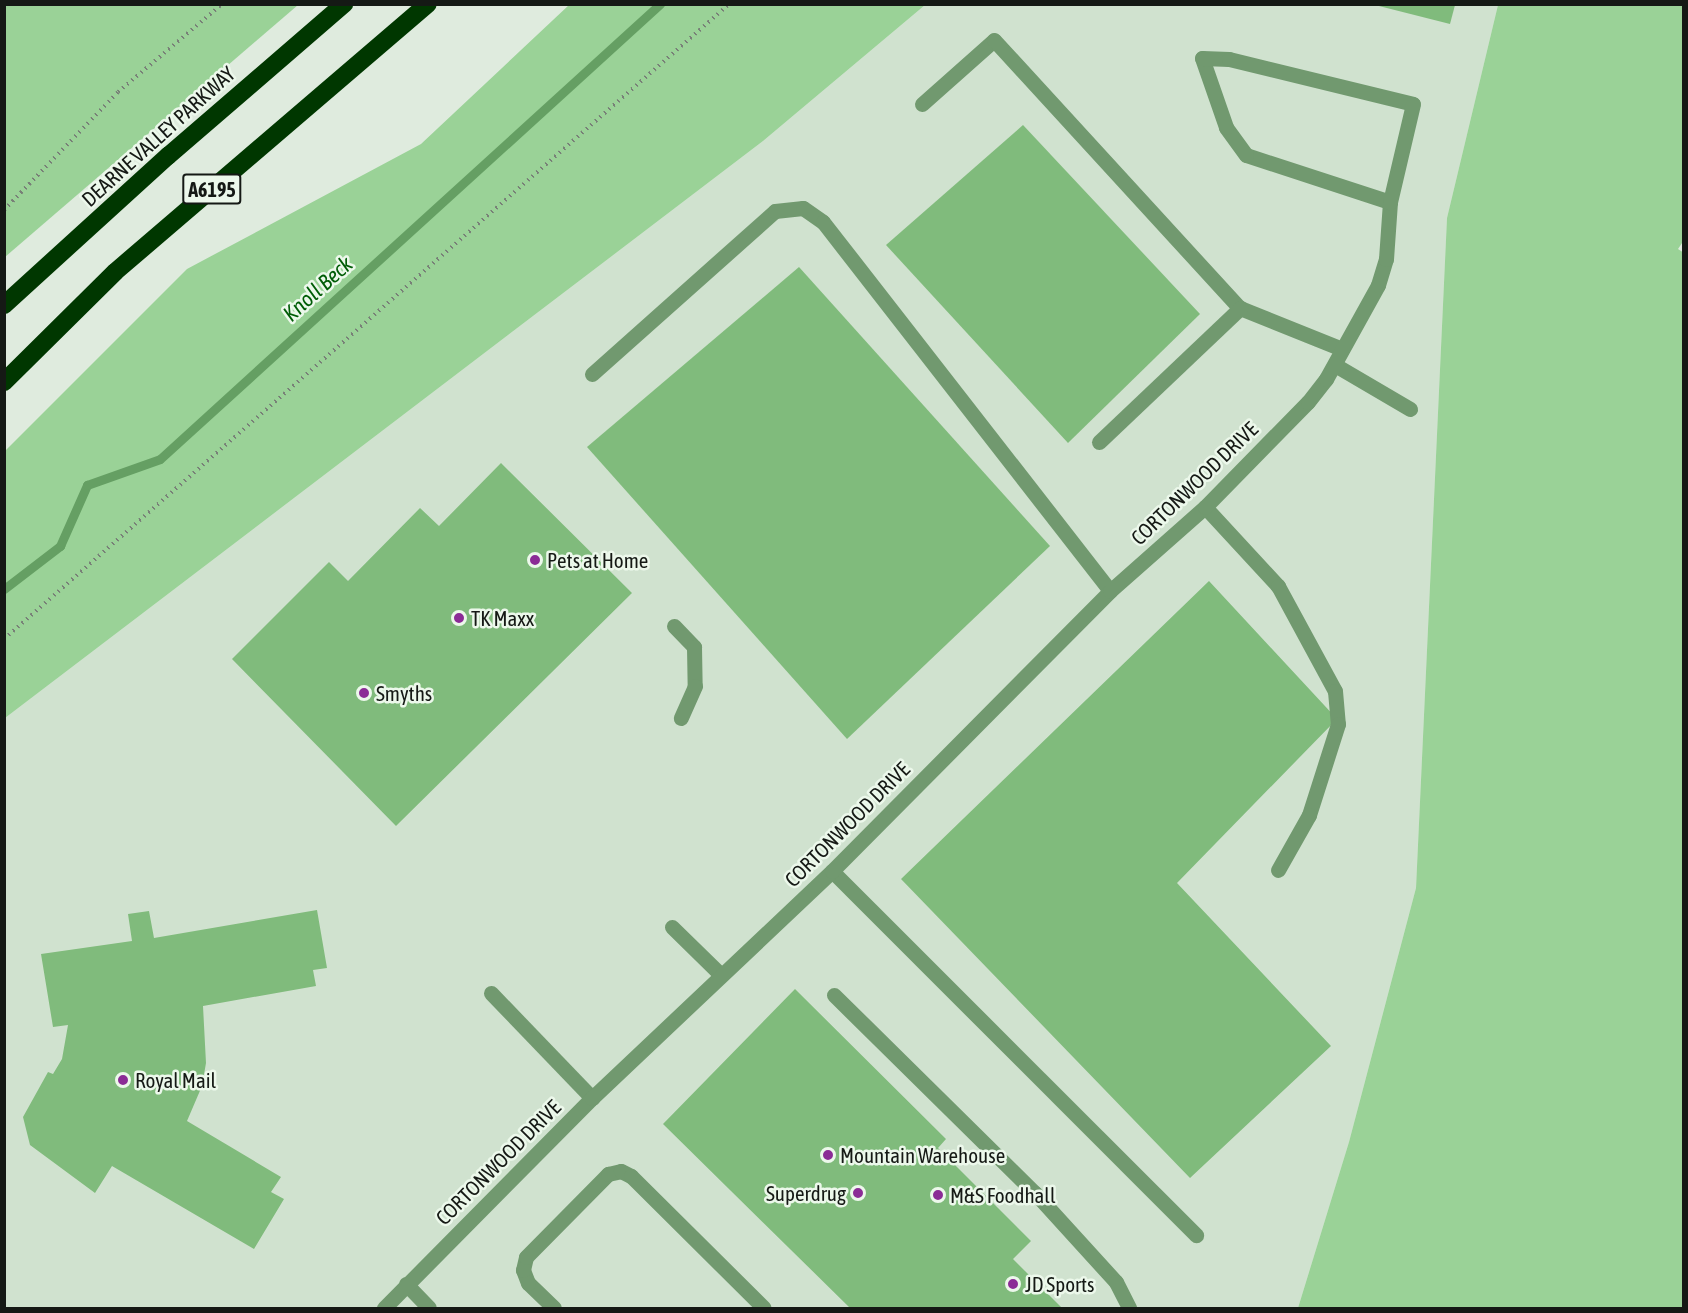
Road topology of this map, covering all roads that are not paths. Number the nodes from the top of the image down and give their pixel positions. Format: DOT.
graph roads {
  1 [pos="344,4"];
  2 [pos="428,4"];
  3 [pos="922,104"];
  4 [pos="1390,202"];
  5 [pos="4,305"];
  6 [pos="1240,308"];
  7 [pos="1342,350"];
  8 [pos="1335,365"];
  9 [pos="592,374"];
  10 [pos="4,382"];
  11 [pos="1410,409"];
  12 [pos="1100,441"];
  13 [pos="1205,507"];
  14 [pos="1110,591"];
  15 [pos="674,626"];
  16 [pos="681,718"];
  17 [pos="1278,870"];
  18 [pos="832,871"];
  19 [pos="672,927"];
  20 [pos="720,974"];
  21 [pos="491,993"];
  22 [pos="834,995"];
  23 [pos="592,1098"];
  24 [pos="1196,1235"];
  25 [pos="406,1284"];
  26 [pos="384,1308"];
  27 [pos="429,1308"];
  28 [pos="554,1308"];
  29 [pos="764,1308"];
  30 [pos="1129,1308"];
  1 -- 5 [label="highway, DEARNE VALLEY PARKWAY / A6195"];
  2 -- 10 [label="highway, A6195"];
  3 -- 6 [label="street"];
  4 -- 4 [label="street, CORTONWOOD DRIVE"];
  4 -- 7 [label="street, CORTONWOOD DRIVE"];
  6 -- 7 [label="street"];
  6 -- 12 [label="street"];
  7 -- 8 [label="street, CORTONWOOD DRIVE"];
  8 -- 11 [label="street"];
  8 -- 13 [label="street, CORTONWOOD DRIVE"];
  9 -- 14 [label="street"];
  13 -- 14 [label="street, CORTONWOOD DRIVE"];
  13 -- 17 [label="street"];
  14 -- 18 [label="street, CORTONWOOD DRIVE"];
  15 -- 16 [label="street"];
  18 -- 20 [label="street, CORTONWOOD DRIVE"];
  18 -- 24 [label="street"];
  19 -- 20 [label="street"];
  20 -- 23 [label="street, CORTONWOOD DRIVE"];
  21 -- 23 [label="street"];
  22 -- 30 [label="street"];
  23 -- 25 [label="street, CORTONWOOD DRIVE"];
  25 -- 26 [label="street, CORTONWOOD DRIVE"];
  25 -- 27 [label="street"];
  28 -- 29 [label="street"];
}
